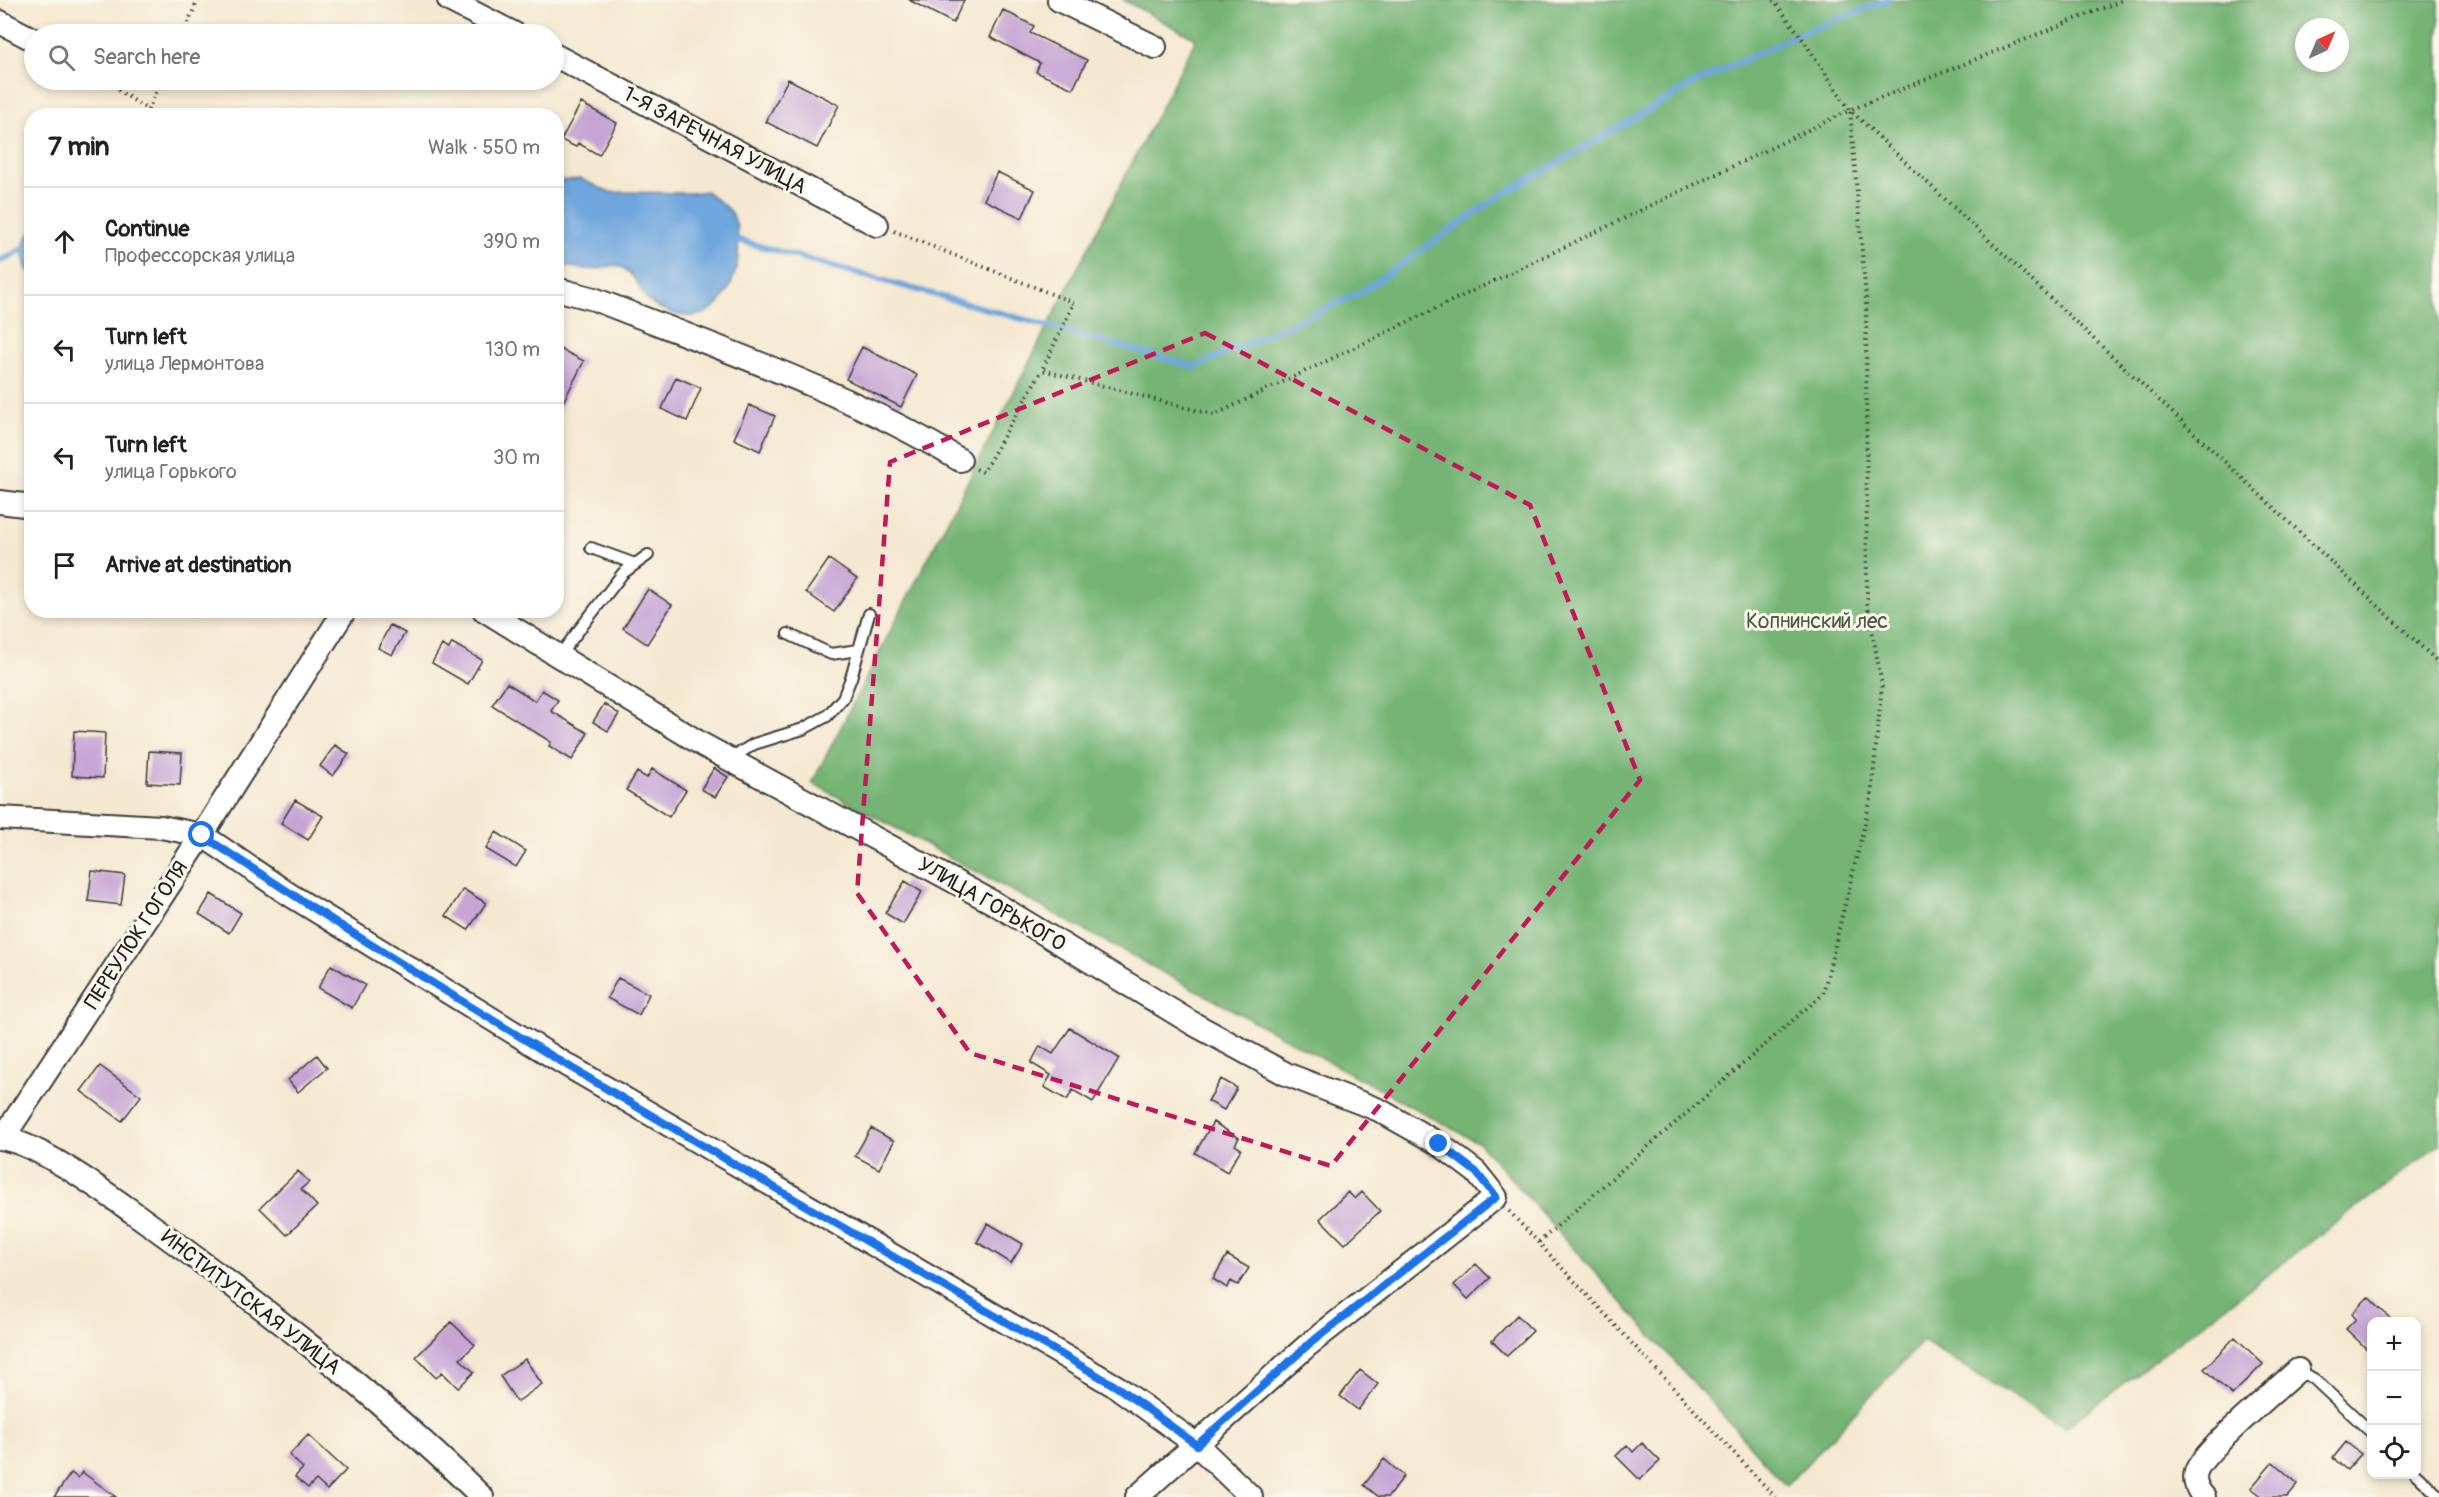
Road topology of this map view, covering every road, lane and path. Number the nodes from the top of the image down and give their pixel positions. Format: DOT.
graph roads {
  1 [pos="198,0"];
  2 [pos="449,0"];
  3 [pos="1059,0"];
  4 [pos="1773,0"];
  5 [pos="2123,0"];
  6 [pos="0,22"];
  7 [pos="187,24"];
  8 [pos="496,24"];
  9 [pos="24,35"];
  10 [pos="1155,47"];
  11 [pos="564,60"];
  12 [pos="118,90"];
  13 [pos="157,90"];
  14 [pos="145,108"];
  15 [pos="149,108"];
  16 [pos="1850,110"];
  17 [pos="877,225"];
  18 [pos="564,292"];
  19 [pos="1042,370"];
  20 [pos="960,460"];
  21 [pos="0,502"];
  22 [pos="24,505"];
  23 [pos="591,548"];
  24 [pos="648,555"];
  25 [pos="635,564"];
  26 [pos="869,614"];
  27 [pos="340,618"];
  28 [pos="497,618"];
  29 [pos="788,634"];
  30 [pos="858,650"];
  31 [pos="558,656"];
  32 [pos="2439,663"];
  33 [pos="729,760"];
  34 [pos="0,818"];
  35 [pos="202,835"];
  36 [pos="2,1138"];
  37 [pos="1496,1197"];
  38 [pos="1539,1242"];
  39 [pos="2298,1370"];
  40 [pos="2367,1428"];
  41 [pos="1197,1445"];
  42 [pos="2421,1479"];
  43 [pos="2200,1493"];
  44 [pos="2439,1496"];
  45 [pos="482,1497"];
  46 [pos="1137,1497"];
  47 [pos="1251,1497"];
  48 [pos="1775,1497"];
  1 -- 7 [label="path"];
  2 -- 8 [label="street"];
  3 -- 10 [label="street"];
  4 -- 16 [label="path"];
  5 -- 16 [label="path"];
  6 -- 9 [label="street"];
  11 -- 17 [label="street, 1-Я ЗАРЕЧНАЯ УЛИЦА"];
  12 -- 14 [label="path"];
  13 -- 15 [label="path"];
  16 -- 19 [label="path"];
  16 -- 32 [label="path"];
  16 -- 38 [label="path"];
  17 -- 19 [label="path"];
  18 -- 20 [label="street"];
  19 -- 20 [label="path"];
  21 -- 22 [label="street"];
  23 -- 25 [label="lane"];
  24 -- 25 [label="lane"];
  25 -- 31 [label="lane"];
  26 -- 30 [label="lane"];
  27 -- 35 [label="street, ПЕРЕУЛОК ГОГОЛЯ"];
  28 -- 31 [label="street, УЛИЦА ГОРЬКОГО"];
  29 -- 30 [label="lane"];
  30 -- 33 [label="lane"];
  31 -- 33 [label="street, УЛИЦА ГОРЬКОГО"];
  33 -- 37 [label="street, УЛИЦА ГОРЬКОГО"];
  34 -- 35 [label="street"];
  35 -- 36 [label="street, ПЕРЕУЛОК ГОГОЛЯ"];
  35 -- 41 [label="street"];
  36 -- 45 [label="street, ИНСТИТУТСКАЯ УЛИЦА"];
  37 -- 38 [label="path"];
  37 -- 41 [label="street"];
  38 -- 48 [label="path"];
  39 -- 40 [label="lane"];
  39 -- 43 [label="street"];
  41 -- 46 [label="street"];
  41 -- 47 [label="street"];
  42 -- 44 [label="lane"];
}
